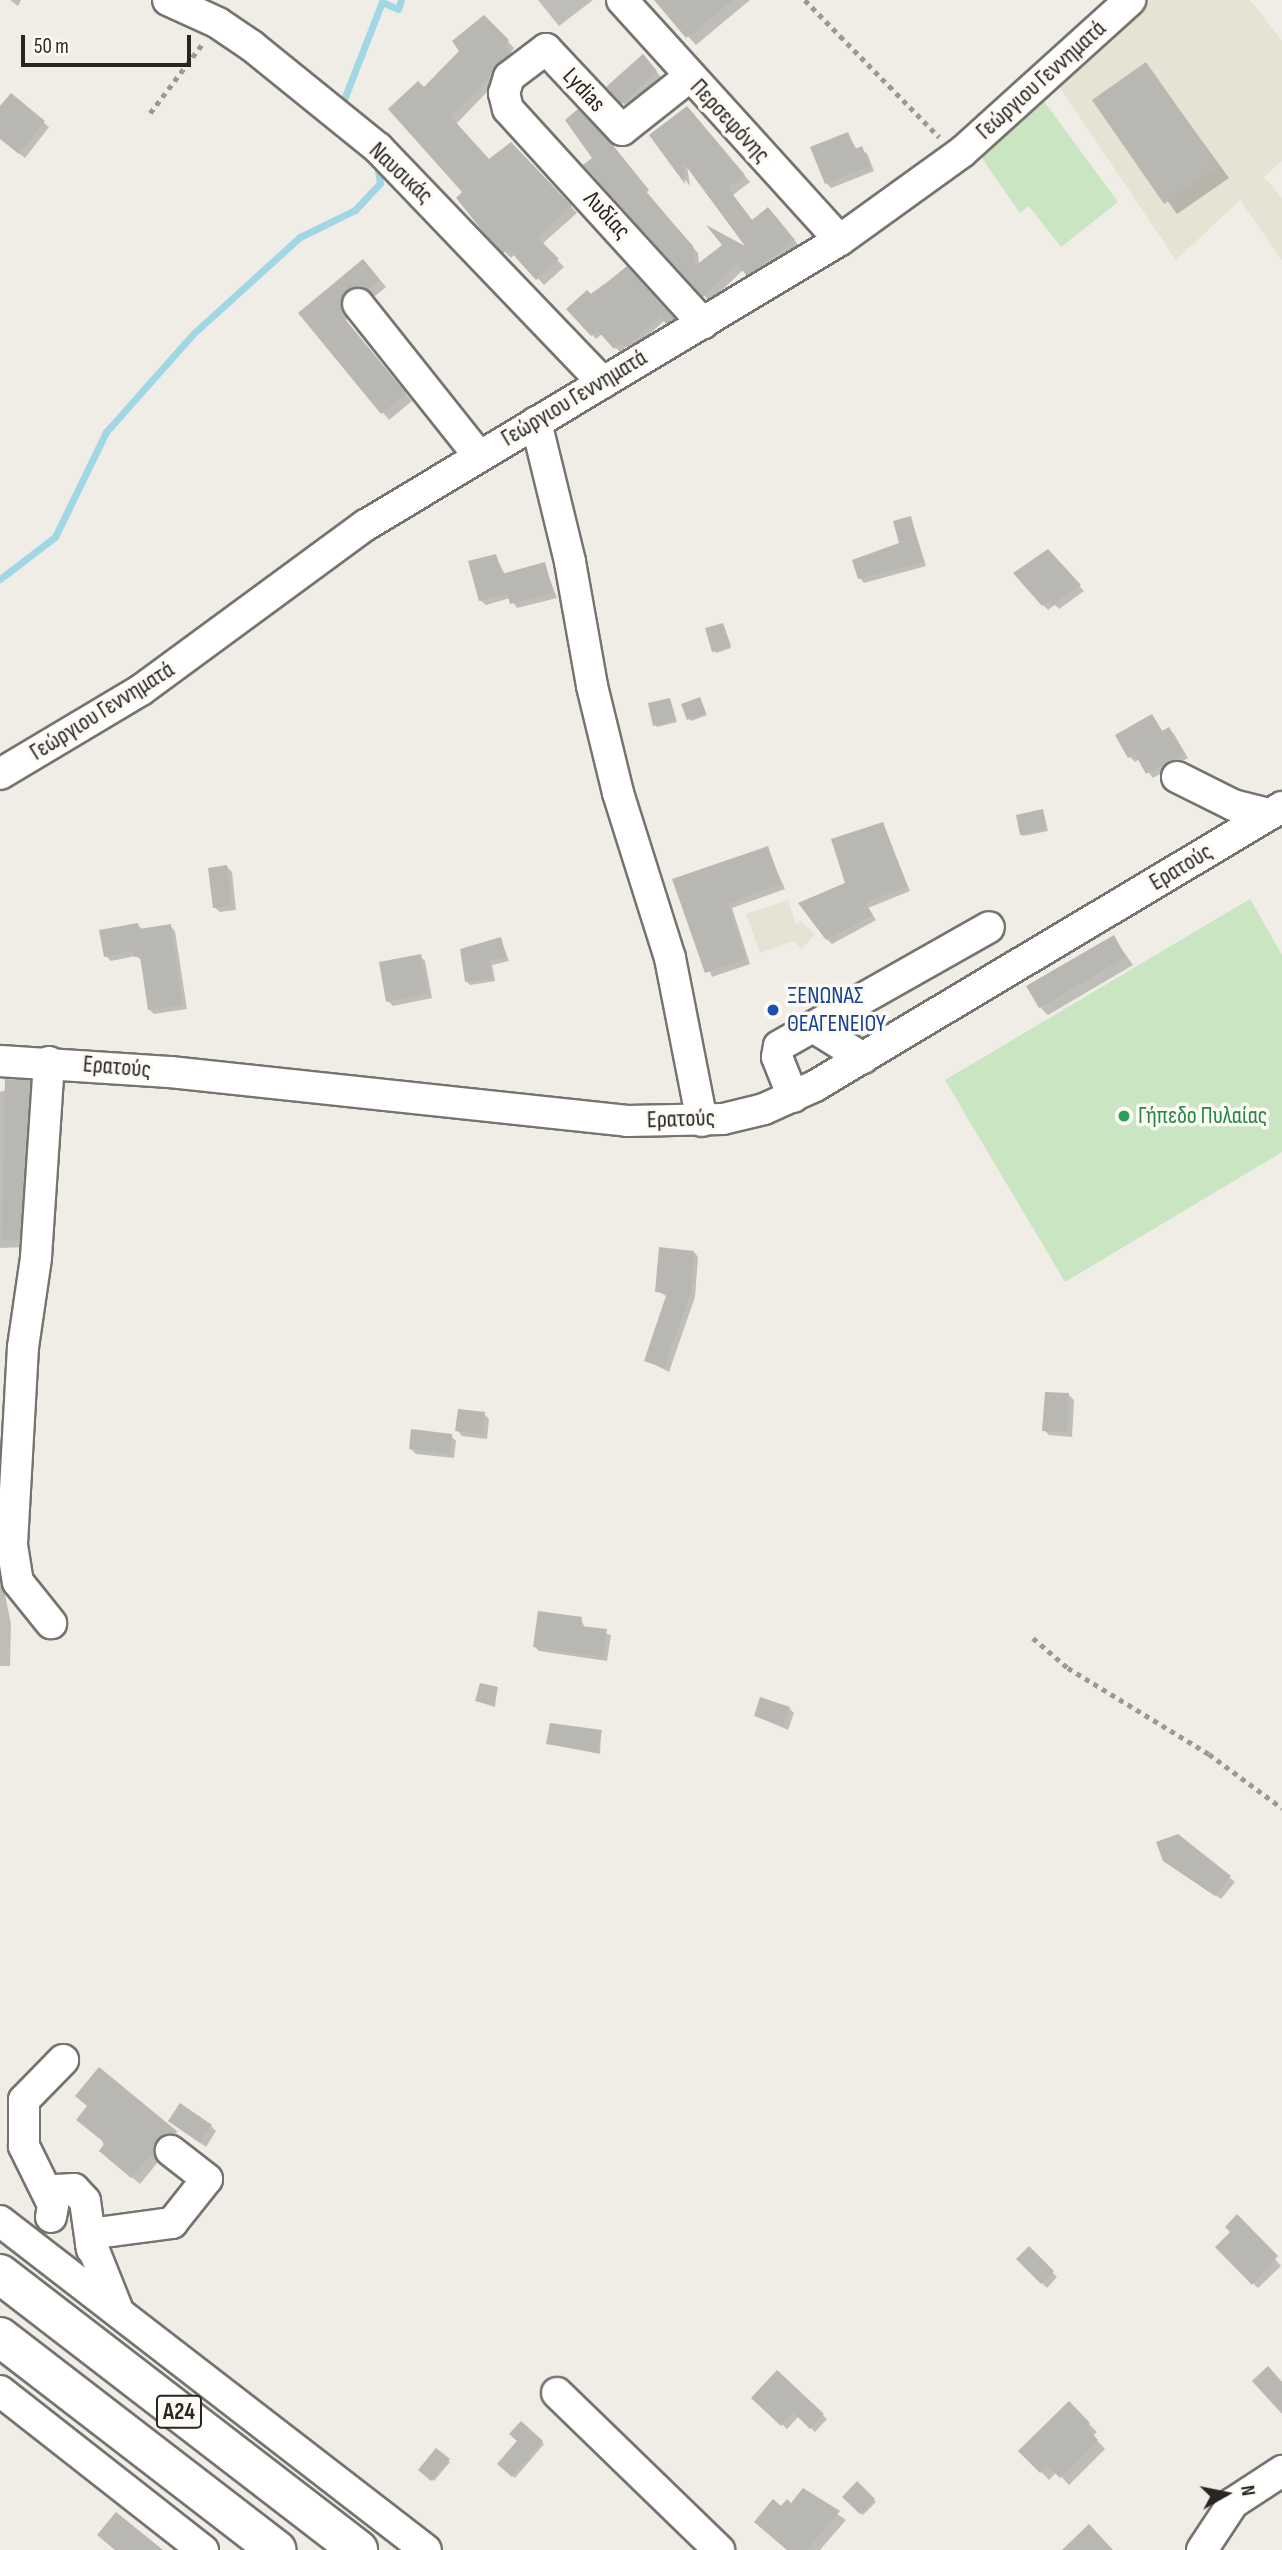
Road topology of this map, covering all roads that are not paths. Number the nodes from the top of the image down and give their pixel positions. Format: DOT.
graph roads {
  1 [pos="168,0"];
  2 [pos="622,0"];
  3 [pos="1130,0"];
  4 [pos="220,11"];
  5 [pos="689,77"];
  6 [pos="508,108"];
  7 [pos="840,240"];
  8 [pos="358,304"];
  9 [pos="703,323"];
  10 [pos="603,383"];
  11 [pos="536,422"];
  12 [pos="478,455"];
  13 [pos="0,774"];
  14 [pos="1177,777"];
  15 [pos="1276,810"];
  16 [pos="989,927"];
  17 [pos="813,1027"];
  18 [pos="863,1058"];
  19 [pos="0,1061"];
  20 [pos="49,1062"];
  21 [pos="793,1097"];
  22 [pos="702,1121"];
  23 [pos="51,1623"];
  24 [pos="63,2060"];
  25 [pos="171,2151"];
  26 [pos="0,2210"];
  27 [pos="52,2211"];
  28 [pos="0,2221"];
  29 [pos="92,2250"];
  30 [pos="0,2274"];
  31 [pos="117,2309"];
  32 [pos="0,2337"];
  33 [pos="0,2391"];
  34 [pos="557,2393"];
  35 [pos="1282,2472"];
  36 [pos="203,2550"];
  37 [pos="277,2550"];
  38 [pos="358,2550"];
  39 [pos="426,2550"];
  40 [pos="719,2550"];
  41 [pos="1202,2550"];
  1 -- 4 [label="street, Ναυσικάς"];
  2 -- 5 [label="street, Περσεφόνης"];
  3 -- 7 [label="street, Γεώργιου Γεννηματά"];
  4 -- 10 [label="street, Ναυσικάς"];
  5 -- 6 [label="street, Lydias"];
  5 -- 7 [label="street, Περσεφόνης"];
  6 -- 9 [label="street, Λυδίας"];
  7 -- 9 [label="street, Γεώργιου Γεννηματά"];
  8 -- 12 [label="street"];
  9 -- 10 [label="street, Γεώργιου Γεννηματά"];
  10 -- 11 [label="street, Γεώργιου Γεννηματά"];
  11 -- 12 [label="street, Γεώργιου Γεννηματά"];
  11 -- 22 [label="street"];
  12 -- 13 [label="street, Γεώργιου Γεννηματά"];
  14 -- 15 [label="street"];
  15 -- 18 [label="street, Ερατούς"];
  16 -- 17 [label="street"];
  17 -- 18 [label="street"];
  17 -- 21 [label="street"];
  18 -- 21 [label="street, Ερατούς"];
  19 -- 20 [label="street, Ερατούς"];
  20 -- 22 [label="street, Ερατούς"];
  20 -- 23 [label="street"];
  21 -- 22 [label="street, Ερατούς"];
  24 -- 27 [label="street"];
  25 -- 29 [label="street"];
  26 -- 27 [label="street"];
  27 -- 29 [label="street"];
  28 -- 31 [label="street"];
  29 -- 31 [label="street"];
  30 -- 38 [label="highway, Α24"];
  31 -- 39 [label="street"];
  32 -- 37 [label="highway, Α24"];
  33 -- 36 [label="street"];
  34 -- 40 [label="street"];
  35 -- 41 [label="street"];
}
